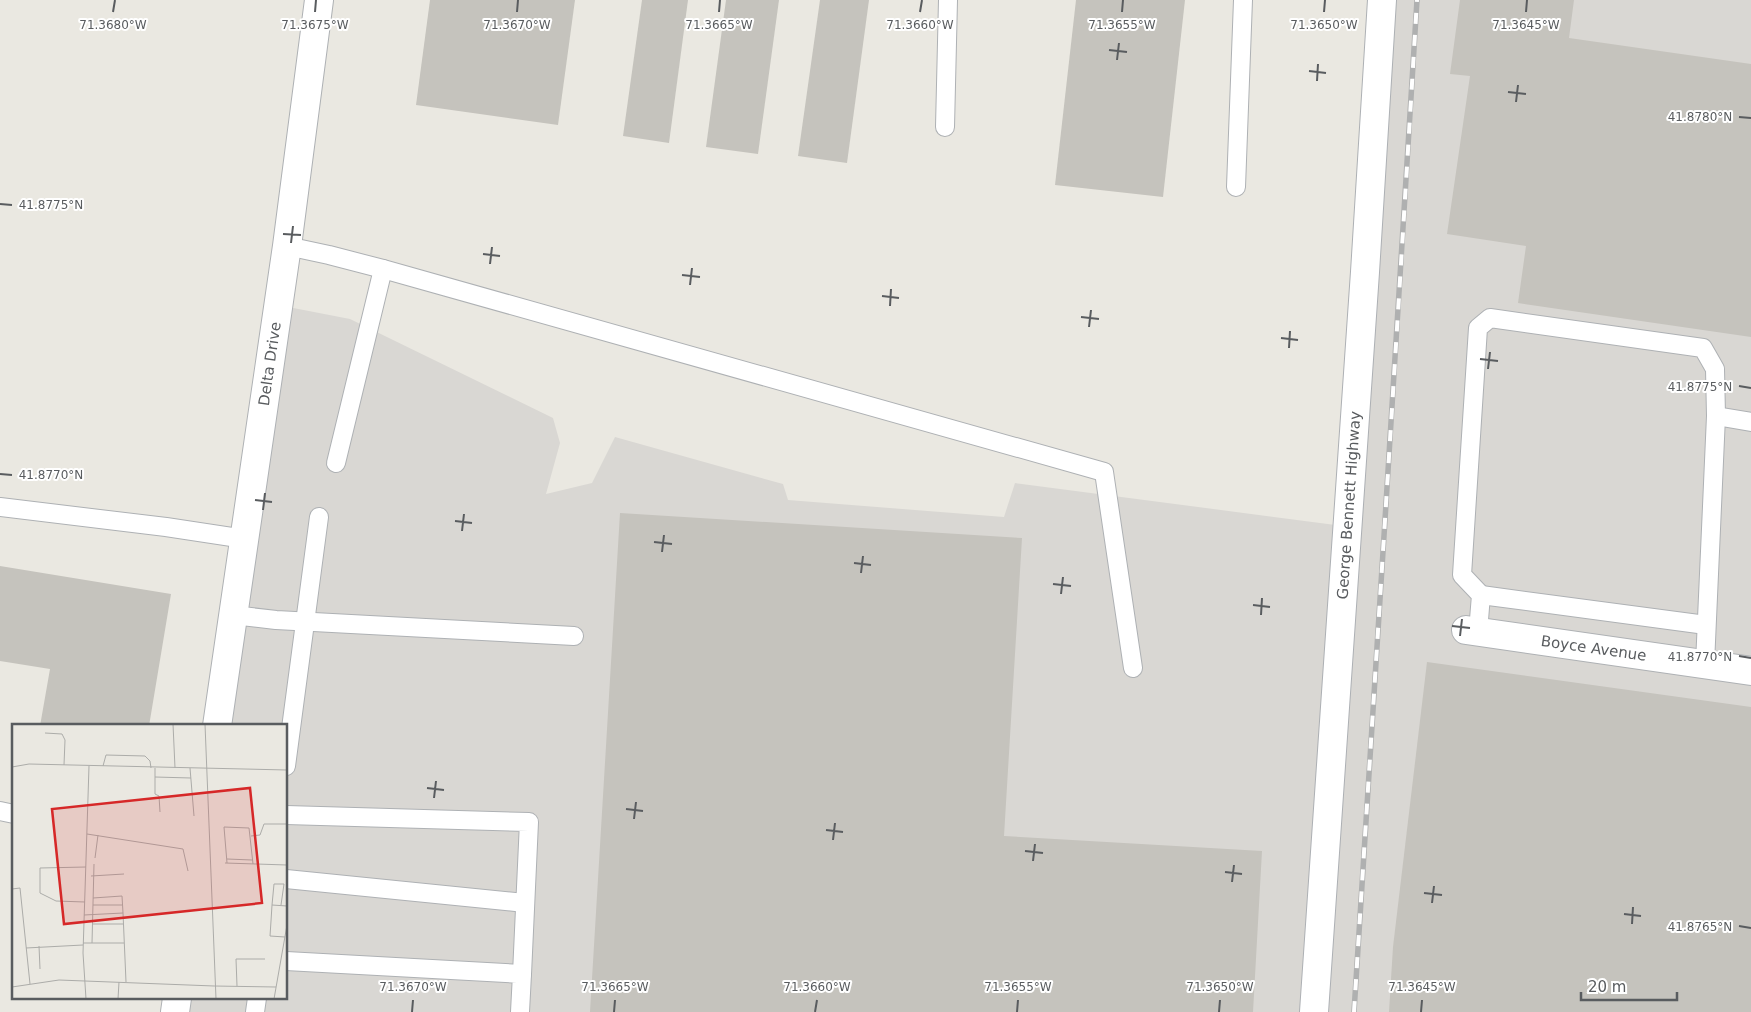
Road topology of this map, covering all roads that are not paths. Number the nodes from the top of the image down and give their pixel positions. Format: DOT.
graph roads {
  1 [pos="319,0"];
  2 [pos="948,0"];
  3 [pos="1243,0"];
  4 [pos="1382,0"];
  5 [pos="945,127"];
  6 [pos="1236,187"];
  7 [pos="286,246"];
  8 [pos="383,269"];
  9 [pos="1716,416"];
  10 [pos="1751,422"];
  11 [pos="336,463"];
  12 [pos="0,507"];
  13 [pos="319,517"];
  14 [pos="244,539"];
  15 [pos="1481,595"];
  16 [pos="233,615"];
  17 [pos="305,622"];
  18 [pos="1706,625"];
  19 [pos="1472,631"];
  20 [pos="574,636"];
  21 [pos="1705,664"];
  22 [pos="1133,668"];
  23 [pos="1751,671"];
  24 [pos="217,724"];
  25 [pos="288,751"];
  26 [pos="288,815"];
  27 [pos="288,879"];
  28 [pos="525,902"];
  29 [pos="288,961"];
  30 [pos="522,974"];
  31 [pos="520,1012"];
  32 [pos="1314,1012"];
  1 -- 7 [label="street, Delta Drive"];
  2 -- 5 [label="lane"];
  3 -- 6 [label="lane"];
  4 -- 32 [label="street, George Bennett Highway"];
  7 -- 8 [label="lane"];
  7 -- 14 [label="street, Delta Drive"];
  8 -- 11 [label="lane"];
  8 -- 22 [label="lane"];
  9 -- 10 [label="lane"];
  9 -- 15 [label="lane"];
  9 -- 18 [label="lane"];
  12 -- 14 [label="lane"];
  13 -- 17 [label="lane"];
  14 -- 16 [label="street, Delta Drive"];
  15 -- 18 [label="lane"];
  15 -- 19 [label="lane"];
  16 -- 17 [label="lane"];
  16 -- 24 [label="street, Delta Drive"];
  17 -- 20 [label="lane"];
  17 -- 25 [label="lane"];
  18 -- 21 [label="lane"];
  19 -- 21 [label="street, Boyce Avenue"];
  21 -- 23 [label="street, Boyce Avenue"];
  26 -- 28 [label="lane"];
  27 -- 28 [label="lane"];
  28 -- 30 [label="lane"];
  29 -- 30 [label="lane"];
  30 -- 31 [label="lane"];
}
